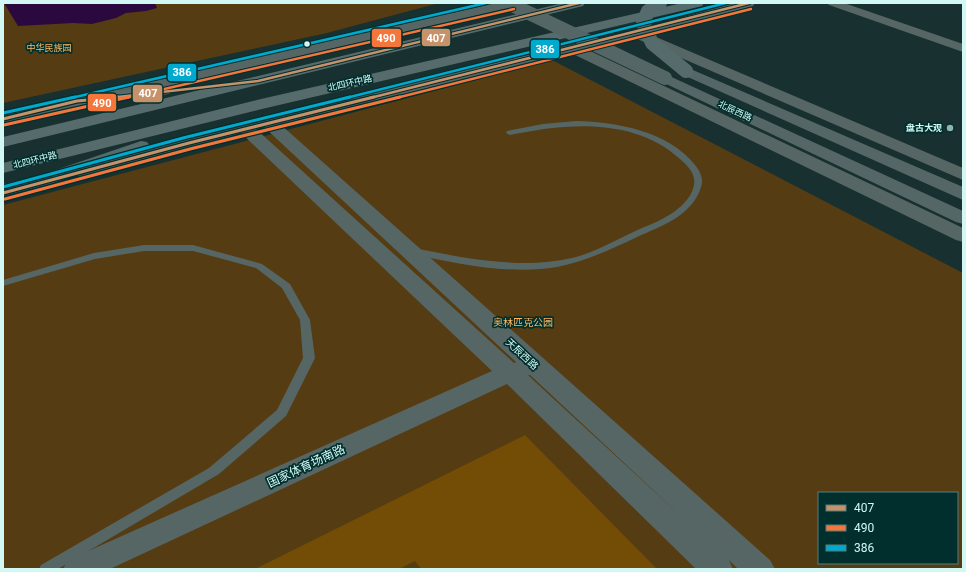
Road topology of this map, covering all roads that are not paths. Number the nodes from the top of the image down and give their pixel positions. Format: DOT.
graph roads {
  1 [pos="508,3"];
  2 [pos="513,3"];
  3 [pos="537,3"];
  4 [pos="660,3"];
  5 [pos="698,3"];
  6 [pos="749,3"];
  7 [pos="833,3"];
  8 [pos="574,4"];
  9 [pos="487,5"];
  10 [pos="636,33"];
  11 [pos="963,48"];
  12 [pos="574,49"];
  13 [pos="686,71"];
  14 [pos="258,81"];
  15 [pos="77,101"];
  16 [pos="3,115"];
  17 [pos="258,118"];
  18 [pos="3,119"];
  19 [pos="510,133"];
  20 [pos="3,142"];
  21 [pos="3,168"];
  22 [pos="963,176"];
  23 [pos="47,180"];
  24 [pos="3,191"];
  25 [pos="963,194"];
  26 [pos="963,218"];
  27 [pos="963,236"];
  28 [pos="409,250"];
  29 [pos="3,283"];
  30 [pos="522,368"];
  31 [pos="46,569"];
  32 [pos="79,569"];
  33 [pos="717,569"];
  34 [pos="759,569"];
  1 -- 26 [label="main road, 北辰西路, bridge"];
  2 -- 9 [label="street"];
  3 -- 13 [label="main road, 北辰西路, bridge"];
  4 -- 13 [label="highway, bridge"];
  5 -- 17 [label="highway, 北四环中路"];
  6 -- 10 [label="street, 北四环中路"];
  7 -- 11 [label="street"];
  8 -- 14 [label="highway"];
  9 -- 15 [label="street"];
  10 -- 12 [label="street, 北四环中路"];
  10 -- 22 [label="street"];
  12 -- 17 [label="street, 北四环中路"];
  12 -- 27 [label="street, 北辰西路"];
  13 -- 25 [label="main road, 北辰西路"];
  14 -- 15 [label="highway"];
  14 -- 20 [label="highway"];
  15 -- 16 [label="street"];
  15 -- 18 [label="street"];
  17 -- 21 [label="highway, 北四环中路"];
  17 -- 23 [label="highway"];
  17 -- 23 [label="street, 北四环中路"];
  17 -- 28 [label="street, 天辰西路"];
  17 -- 30 [label="street, 天辰西路"];
  19 -- 28 [label="lane"];
  23 -- 24 [label="street, 北四环中路"];
  28 -- 30 [label="street, 天辰西路"];
  29 -- 31 [label="lane"];
  30 -- 32 [label="street, 国家体育场南路"];
  30 -- 33 [label="street, 天辰西路"];
  30 -- 34 [label="street, 天辰西路"];
}
